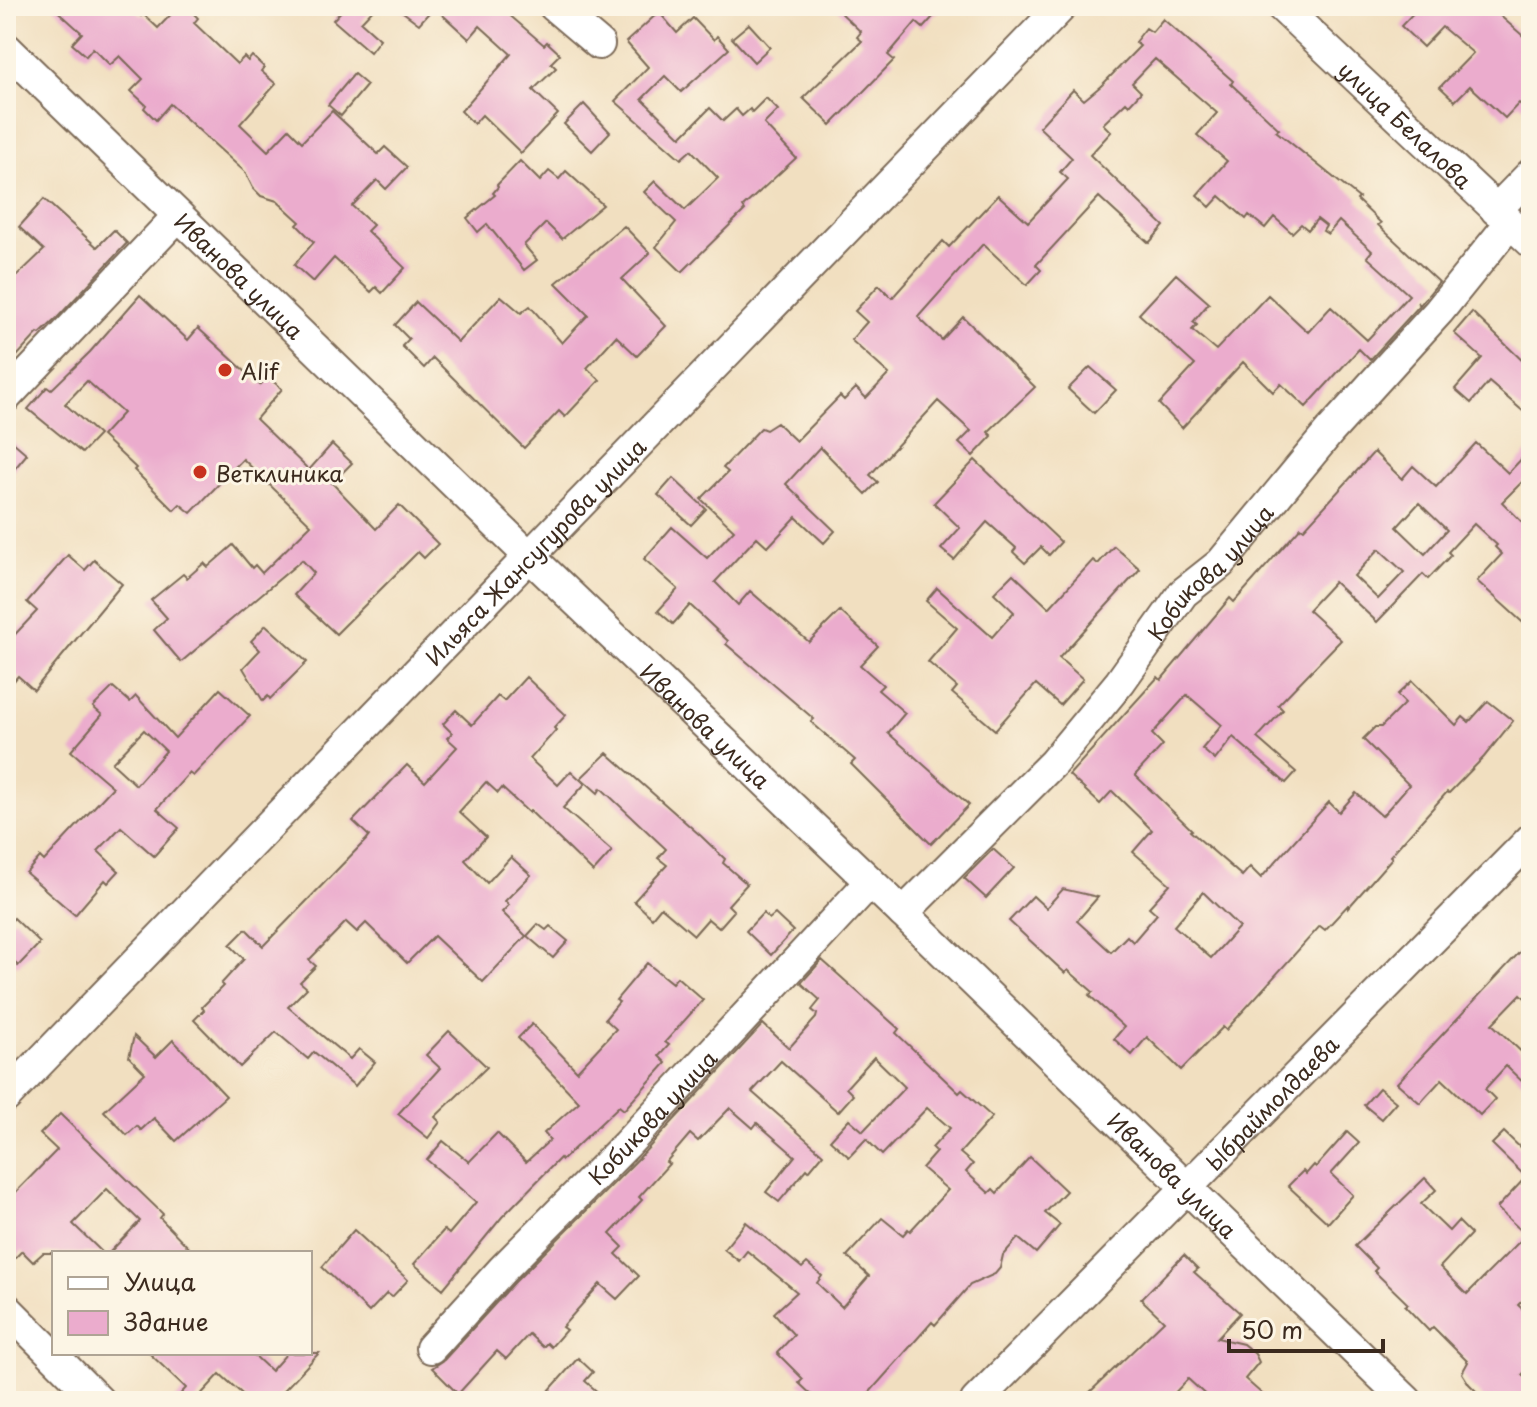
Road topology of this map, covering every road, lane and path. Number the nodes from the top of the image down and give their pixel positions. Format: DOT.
graph roads {
  1 [pos="554,6"];
  2 [pos="1062,6"];
  3 [pos="1281,6"];
  4 [pos="599,44"];
  5 [pos="6,48"];
  6 [pos="1531,174"];
  7 [pos="178,216"];
  8 [pos="1513,225"];
  9 [pos="6,397"];
  10 [pos="529,556"];
  11 [pos="1531,839"];
  12 [pos="870,882"];
  13 [pos="903,913"];
  14 [pos="6,1097"];
  15 [pos="1187,1187"];
  16 [pos="6,1308"];
  17 [pos="431,1348"];
  18 [pos="52,1354"];
  19 [pos="53,1355"];
  20 [pos="99,1401"];
  21 [pos="976,1401"];
  22 [pos="1407,1401"];
  1 -- 4 [label="street"];
  2 -- 10 [label="street, Ильяса Жансугурова улица"];
  3 -- 8 [label="street, улица Белалова"];
  5 -- 7 [label="street, Иванова улица"];
  6 -- 8 [label="street, Кобикова улица"];
  7 -- 9 [label="street"];
  7 -- 10 [label="street, Иванова улица"];
  8 -- 13 [label="street, Кобикова улица"];
  10 -- 12 [label="street, Иванова улица"];
  10 -- 14 [label="street, Ильяса Жансугурова улица"];
  11 -- 15 [label="street, Ыбраймолдаева"];
  12 -- 13 [label="street, Иванова улица"];
  12 -- 17 [label="street, Кобикова улица"];
  13 -- 15 [label="street, Иванова улица"];
  15 -- 21 [label="street, Ыбраймолдаева"];
  15 -- 22 [label="street, Иванова улица"];
  16 -- 18 [label="street"];
  19 -- 20 [label="street"];
}
